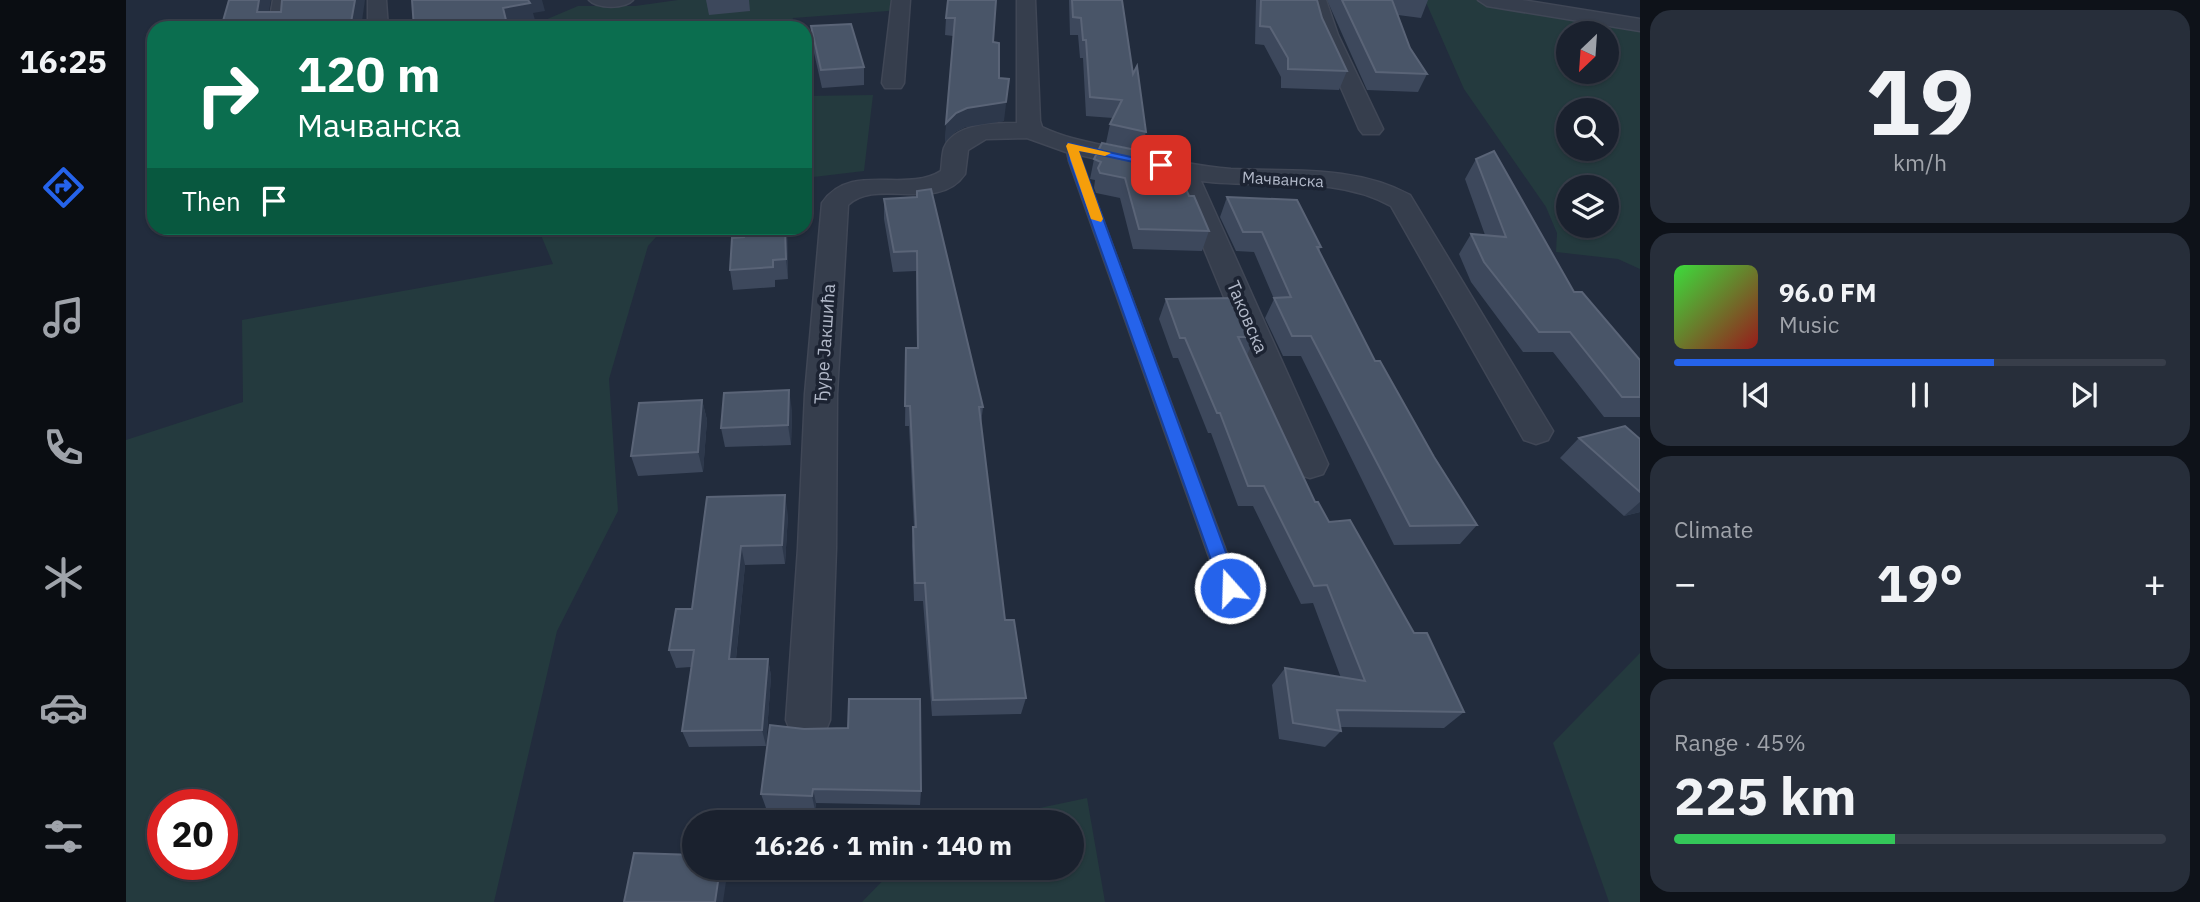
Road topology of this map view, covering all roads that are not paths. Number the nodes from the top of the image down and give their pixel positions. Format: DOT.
graph roads {
  1 [pos="282,0"];
  2 [pos="377,0"];
  3 [pos="598,0"];
  4 [pos="624,0"];
  5 [pos="901,0"];
  6 [pos="1026,0"];
  7 [pos="1317,0"];
  8 [pos="1487,0"];
  9 [pos="279,21"];
  10 [pos="378,21"];
  11 [pos="1640,25"];
  12 [pos="892,83"];
  13 [pos="1371,130"];
  14 [pos="1032,131"];
  15 [pos="1072,146"];
  16 [pos="1184,170"];
  17 [pos="1536,431"];
  18 [pos="1310,464"];
  19 [pos="1239,613"];
  20 [pos="808,720"];
  1 -- 9 [label="street"];
  2 -- 10 [label="street"];
  3 -- 4 [label="street"];
  5 -- 12 [label="street"];
  6 -- 14 [label="street"];
  7 -- 13 [label="street"];
  8 -- 11 [label="street"];
  14 -- 15 [label="street, Мачванска"];
  14 -- 20 [label="street, Ђуре Јакшића"];
  15 -- 16 [label="street, Мачванска"];
  15 -- 19 [label="lane"];
  16 -- 17 [label="street, Мачванска"];
  16 -- 18 [label="street, Таковска"];
}
